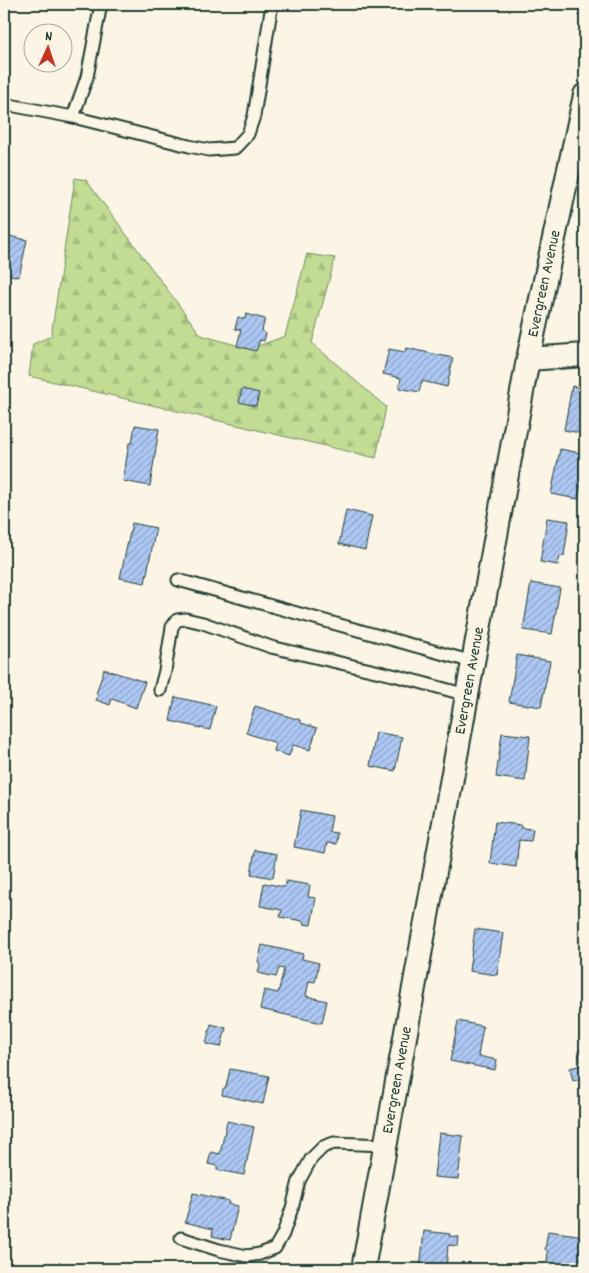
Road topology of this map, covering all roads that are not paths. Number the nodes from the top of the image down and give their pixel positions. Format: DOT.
graph roads {
  1 [pos="101,4"];
  2 [pos="272,4"];
  3 [pos="585,95"];
  4 [pos="4,104"];
  5 [pos="73,117"];
  6 [pos="585,355"];
  7 [pos="528,359"];
  8 [pos="178,580"];
  9 [pos="473,662"];
  10 [pos="160,690"];
  11 [pos="467,695"];
  12 [pos="385,1144"];
  13 [pos="181,1238"];
  14 [pos="363,1269"];
  1 -- 5 [label="lane"];
  2 -- 5 [label="lane"];
  3 -- 7 [label="street, Evergreen Avenue"];
  4 -- 5 [label="lane"];
  6 -- 7 [label="street"];
  7 -- 9 [label="street, Evergreen Avenue"];
  8 -- 9 [label="lane"];
  9 -- 11 [label="street, Evergreen Avenue"];
  10 -- 11 [label="lane"];
  11 -- 12 [label="street, Evergreen Avenue"];
  12 -- 13 [label="lane"];
  12 -- 14 [label="street, Evergreen Avenue"];
}
